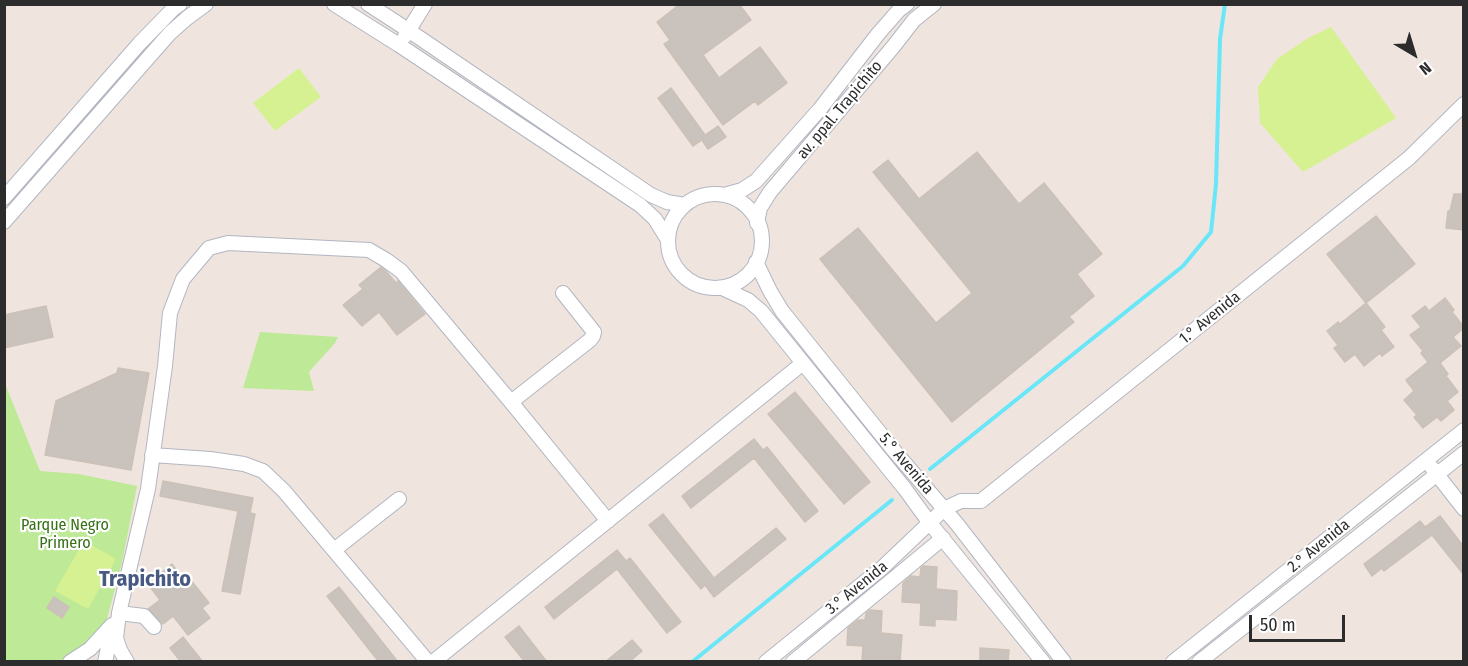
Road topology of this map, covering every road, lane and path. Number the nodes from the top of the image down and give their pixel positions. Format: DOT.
graph roads {
  1 [pos="180,4"];
  2 [pos="206,4"];
  3 [pos="333,4"];
  4 [pos="368,4"];
  5 [pos="425,4"];
  6 [pos="907,4"];
  7 [pos="934,4"];
  8 [pos="408,30"];
  9 [pos="399,45"];
  10 [pos="1464,104"];
  11 [pos="724,195"];
  12 [pos="4,198"];
  13 [pos="686,205"];
  14 [pos="4,222"];
  15 [pos="758,222"];
  16 [pos="668,240"];
  17 [pos="756,262"];
  18 [pos="722,288"];
  19 [pos="563,293"];
  20 [pos="803,363"];
  21 [pos="511,402"];
  22 [pos="1464,430"];
  23 [pos="1464,453"];
  24 [pos="152,455"];
  25 [pos="1426,460"];
  26 [pos="1437,474"];
  27 [pos="399,499"];
  28 [pos="944,509"];
  29 [pos="1464,509"];
  30 [pos="608,520"];
  31 [pos="929,522"];
  32 [pos="943,538"];
  33 [pos="334,550"];
  34 [pos="116,619"];
  35 [pos="154,627"];
  36 [pos="70,662"];
  37 [pos="105,662"];
  38 [pos="127,662"];
  39 [pos="431,662"];
  40 [pos="766,662"];
  41 [pos="793,662"];
  42 [pos="1043,662"];
  43 [pos="1064,662"];
  44 [pos="1173,662"];
  45 [pos="1199,662"];
  1 -- 12 [label="street"];
  2 -- 14 [label="street"];
  3 -- 9 [label="street"];
  4 -- 8 [label="street"];
  5 -- 8 [label="street"];
  6 -- 11 [label="street, av. ppal. Trapichito"];
  7 -- 15 [label="street, av. ppal. Trapichito"];
  8 -- 9 [label="street"];
  8 -- 13 [label="street"];
  9 -- 16 [label="street"];
  10 -- 28 [label="street, 1.° Avenida"];
  11 -- 13 [label="street"];
  11 -- 15 [label="street"];
  13 -- 16 [label="street"];
  15 -- 17 [label="street"];
  16 -- 18 [label="street"];
  17 -- 18 [label="street"];
  17 -- 28 [label="street, 5.° Avenida"];
  18 -- 20 [label="street, 5.° Avenida"];
  19 -- 21 [label="street"];
  20 -- 30 [label="street"];
  20 -- 31 [label="street, 5.° Avenida"];
  21 -- 24 [label="street"];
  21 -- 30 [label="street"];
  22 -- 25 [label="street, 2.° Avenida"];
  23 -- 26 [label="street"];
  24 -- 33 [label="street"];
  24 -- 34 [label="street"];
  25 -- 26 [label="street"];
  25 -- 44 [label="street, 2.° Avenida"];
  26 -- 29 [label="street"];
  26 -- 45 [label="street"];
  27 -- 33 [label="street"];
  28 -- 31 [label="street, 3.° Avenida"];
  28 -- 43 [label="street, 5.° Avenida"];
  30 -- 39 [label="street"];
  31 -- 32 [label="street, 5.° Avenida"];
  31 -- 40 [label="street, 3.° Avenida"];
  32 -- 41 [label="street, 3.° Avenida"];
  32 -- 42 [label="street, 5.° Avenida"];
  33 -- 39 [label="street"];
  34 -- 35 [label="street"];
  34 -- 36 [label="street"];
  34 -- 37 [label="street"];
  34 -- 38 [label="street"];
}
